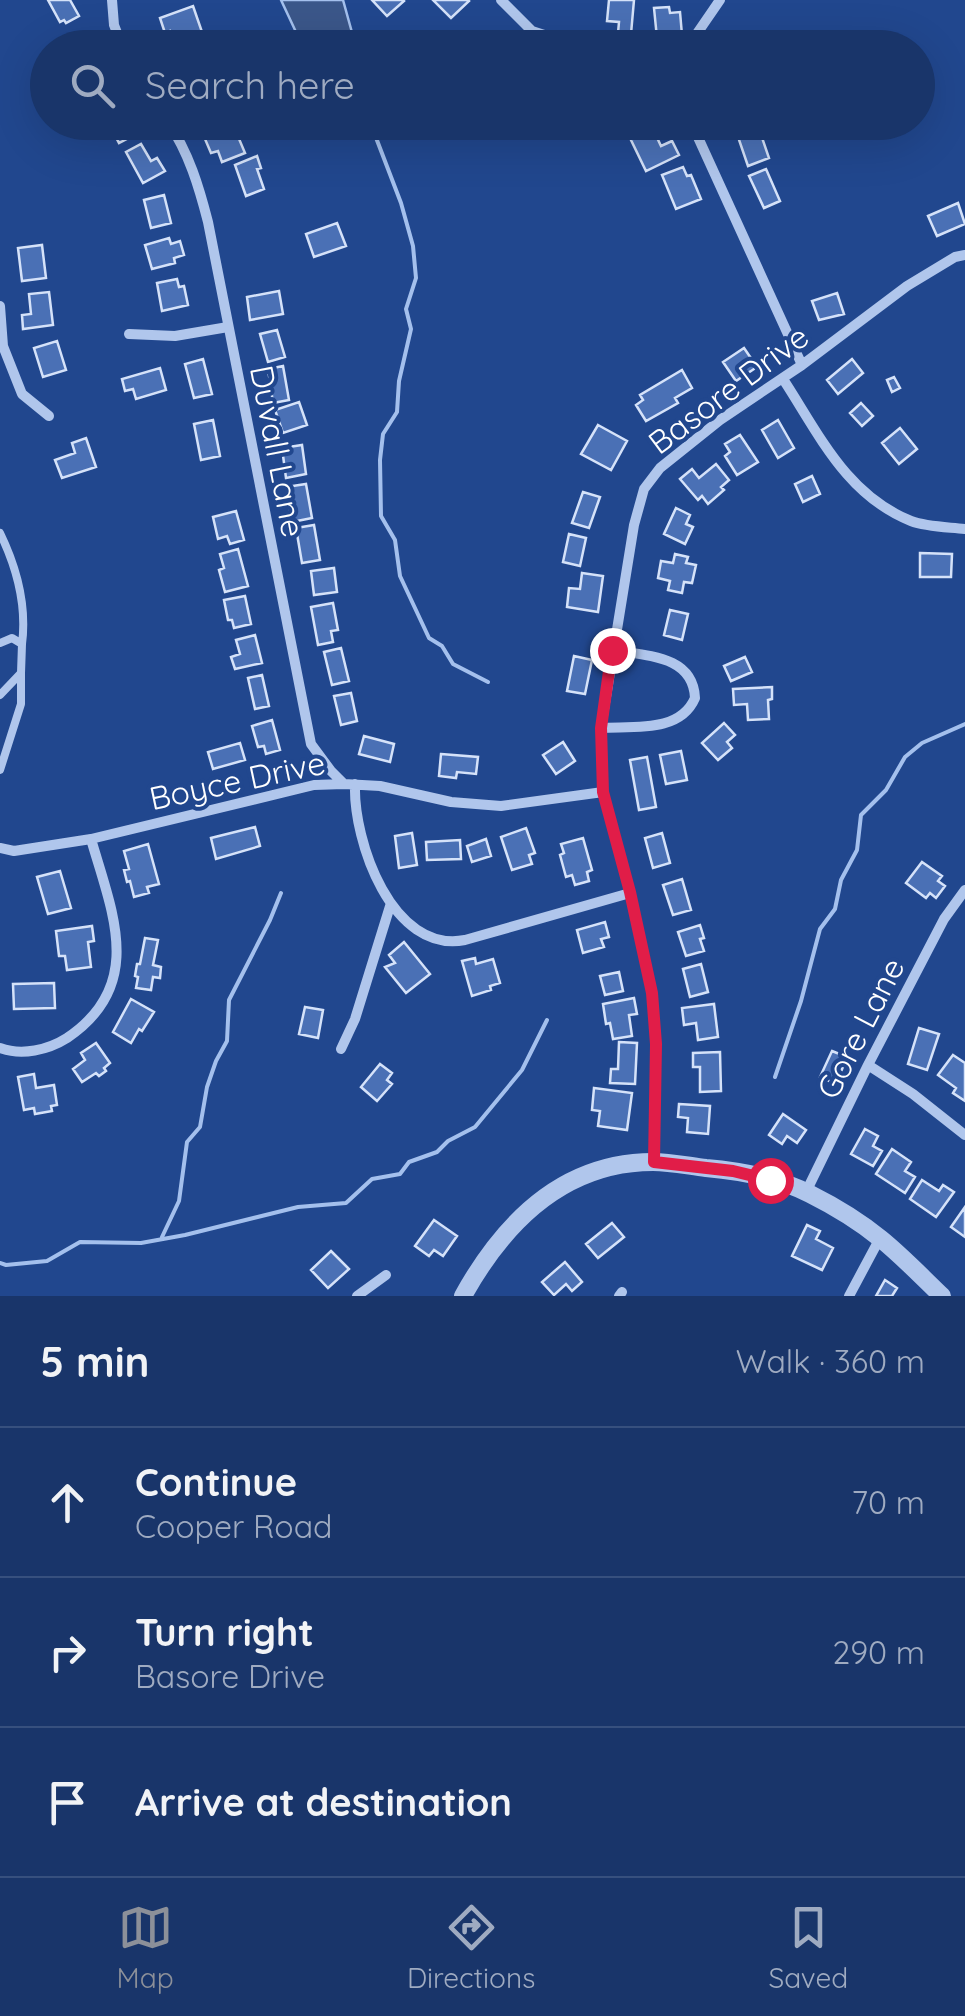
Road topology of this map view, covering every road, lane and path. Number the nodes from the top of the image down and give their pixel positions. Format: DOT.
graph roads {
  1 [pos="112,0"];
  2 [pos="500,0"];
  3 [pos="720,0"];
  4 [pos="116,30"];
  5 [pos="531,30"];
  6 [pos="699,30"];
  7 [pos="179,140"];
  8 [pos="699,140"];
  9 [pos="965,255"];
  10 [pos="0,306"];
  11 [pos="228,327"];
  12 [pos="129,334"];
  13 [pos="802,365"];
  14 [pos="783,378"];
  15 [pos="49,416"];
  16 [pos="965,529"];
  17 [pos="0,534"];
  18 [pos="0,643"];
  19 [pos="22,644"];
  20 [pos="612,650"];
  21 [pos="22,672"];
  22 [pos="0,694"];
  23 [pos="601,728"];
  24 [pos="0,770"];
  25 [pos="350,784"];
  26 [pos="603,792"];
  27 [pos="90,839"];
  28 [pos="0,848"];
  29 [pos="965,890"];
  30 [pos="630,892"];
  31 [pos="391,903"];
  32 [pos="0,1048"];
  33 [pos="341,1048"];
  34 [pos="868,1065"];
  35 [pos="965,1135"];
  36 [pos="654,1162"];
  37 [pos="806,1192"];
  38 [pos="880,1238"];
  39 [pos="386,1275"];
  40 [pos="357,1296"];
  41 [pos="464,1296"];
  42 [pos="849,1296"];
  43 [pos="942,1296"];
  1 -- 4 [label="street"];
  2 -- 5 [label="street"];
  3 -- 6 [label="street"];
  7 -- 11 [label="street, Duvall Lane"];
  8 -- 13 [label="street"];
  9 -- 13 [label="street, Basore Drive"];
  10 -- 15 [label="street"];
  11 -- 12 [label="street"];
  11 -- 25 [label="street, Duvall Lane"];
  13 -- 14 [label="street, Basore Drive"];
  14 -- 16 [label="street"];
  14 -- 20 [label="street, Basore Drive"];
  17 -- 19 [label="lane"];
  18 -- 19 [label="lane"];
  19 -- 21 [label="lane"];
  20 -- 23 [label="street, Basore Drive"];
  20 -- 23 [label="street"];
  21 -- 22 [label="lane"];
  21 -- 24 [label="lane"];
  23 -- 26 [label="street, Basore Drive"];
  25 -- 26 [label="street, Boyce Drive"];
  25 -- 27 [label="street, Boyce Drive"];
  25 -- 31 [label="street"];
  26 -- 30 [label="street, Basore Drive"];
  27 -- 28 [label="street, Boyce Drive"];
  27 -- 32 [label="street"];
  29 -- 34 [label="street, Gore Lane"];
  30 -- 31 [label="street"];
  30 -- 36 [label="street, Basore Drive"];
  31 -- 33 [label="street"];
  34 -- 35 [label="street"];
  34 -- 37 [label="street, Gore Lane"];
  36 -- 37 [label="street"];
  36 -- 41 [label="street"];
  37 -- 38 [label="street"];
  38 -- 42 [label="street"];
  38 -- 43 [label="street"];
  39 -- 40 [label="street"];
}
